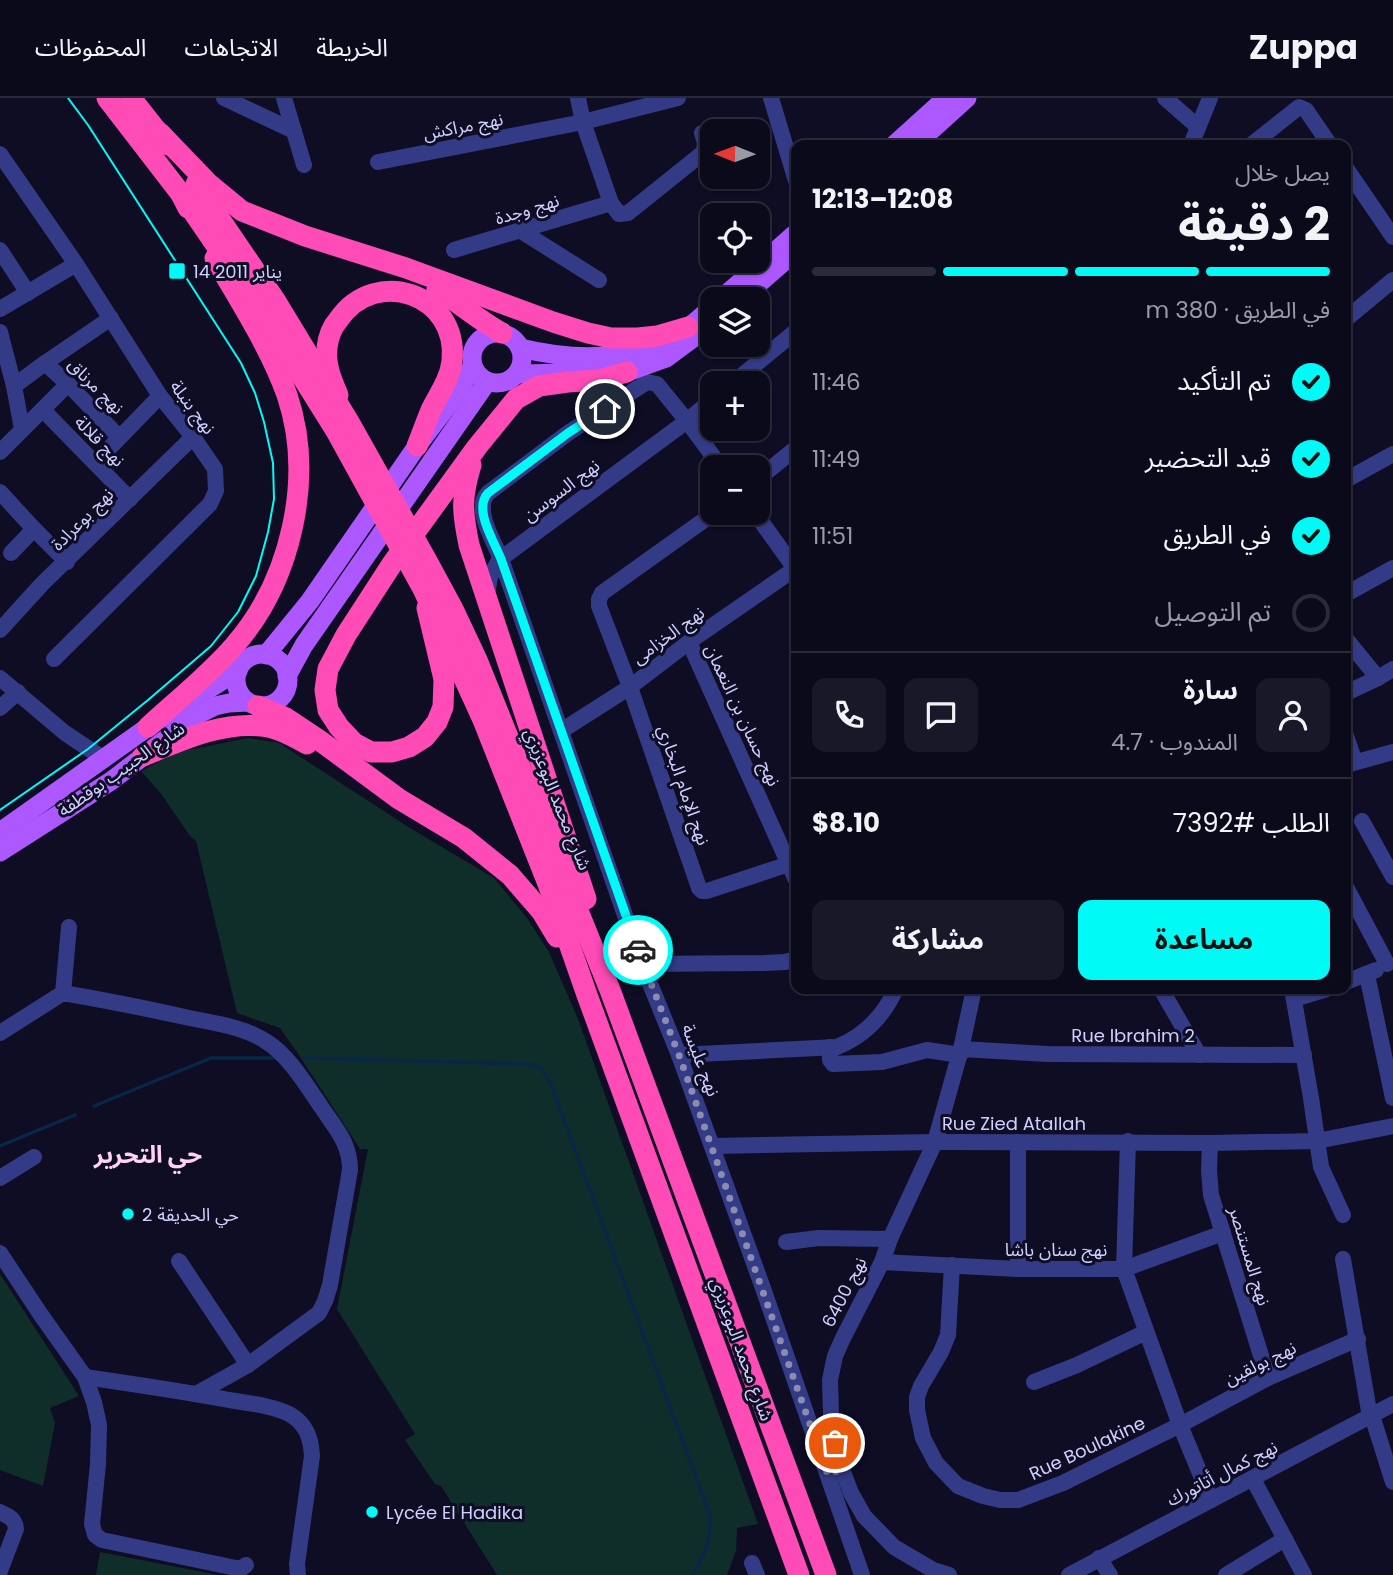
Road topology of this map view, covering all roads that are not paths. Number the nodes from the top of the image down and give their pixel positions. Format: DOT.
graph roads {
  1 [pos="107,98"];
  2 [pos="131,98"];
  3 [pos="224,98"];
  4 [pos="284,98"];
  5 [pos="578,98"];
  6 [pos="678,98"];
  7 [pos="771,98"];
  8 [pos="946,98"];
  9 [pos="967,98"];
  10 [pos="1165,98"];
  11 [pos="1210,98"];
  12 [pos="583,122"];
  13 [pos="1198,127"];
  14 [pos="294,131"];
  15 [pos="160,133"];
  16 [pos="900,140"];
  17 [pos="921,140"];
  18 [pos="1193,140"];
  19 [pos="1257,140"];
  20 [pos="1327,140"];
  21 [pos="0,154"];
  22 [pos="700,155"];
  23 [pos="378,162"];
  24 [pos="791,164"];
  25 [pos="304,165"];
  26 [pos="14,174"];
  27 [pos="1351,175"];
  28 [pos="0,184"];
  29 [pos="188,189"];
  30 [pos="611,203"];
  31 [pos="521,231"];
  32 [pos="791,237"];
  33 [pos="1393,237"];
  34 [pos="0,250"];
  35 [pos="454,250"];
  36 [pos="791,255"];
  37 [pos="76,264"];
  38 [pos="406,268"];
  39 [pos="599,280"];
  40 [pos="1393,280"];
  41 [pos="735,287"];
  42 [pos="755,287"];
  43 [pos="28,293"];
  44 [pos="0,309"];
  45 [pos="1351,315"];
  46 [pos="700,317"];
  47 [pos="111,318"];
  48 [pos="688,327"];
  49 [pos="0,332"];
  50 [pos="502,333"];
  51 [pos="700,333"];
  52 [pos="791,335"];
  53 [pos="520,348"];
  54 [pos="45,363"];
  55 [pos="472,366"];
  56 [pos="748,371"];
  57 [pos="627,372"];
  58 [pos="517,374"];
  59 [pos="487,382"];
  60 [pos="68,384"];
  61 [pos="14,386"];
  62 [pos="160,396"];
  63 [pos="43,410"];
  64 [pos="700,410"];
  65 [pos="687,421"];
  66 [pos="349,422"];
  67 [pos="22,429"];
  68 [pos="119,437"];
  69 [pos="193,437"];
  70 [pos="417,446"];
  71 [pos="477,447"];
  72 [pos="791,451"];
  73 [pos="0,452"];
  74 [pos="1393,454"];
  75 [pos="712,455"];
  76 [pos="95,463"];
  77 [pos="770,469"];
  78 [pos="1351,477"];
  79 [pos="0,492"];
  80 [pos="130,499"];
  81 [pos="700,523"];
  82 [pos="763,525"];
  83 [pos="34,529"];
  84 [pos="469,545"];
  85 [pos="11,553"];
  86 [pos="500,559"];
  87 [pos="66,562"];
  88 [pos="791,562"];
  89 [pos="1393,568"];
  90 [pos="791,572"];
  91 [pos="423,589"];
  92 [pos="1351,589"];
  93 [pos="487,595"];
  94 [pos="0,631"];
  95 [pos="689,642"];
  96 [pos="1351,645"];
  97 [pos="266,655"];
  98 [pos="54,659"];
  99 [pos="1393,669"];
  100 [pos="238,671"];
  101 [pos="287,676"];
  102 [pos="0,678"];
  103 [pos="1378,678"];
  104 [pos="630,687"];
  105 [pos="0,688"];
  106 [pos="1351,691"];
  107 [pos="18,692"];
  108 [pos="253,704"];
  109 [pos="0,708"];
  110 [pos="148,727"];
  111 [pos="561,731"];
  112 [pos="1393,752"];
  113 [pos="143,756"];
  114 [pos="104,759"];
  115 [pos="1351,764"];
  116 [pos="363,773"];
  117 [pos="1362,821"];
  118 [pos="0,832"];
  119 [pos="789,845"];
  120 [pos="0,852"];
  121 [pos="789,864"];
  122 [pos="791,869"];
  123 [pos="1393,877"];
  124 [pos="558,885"];
  125 [pos="1351,896"];
  126 [pos="69,927"];
  127 [pos="791,960"];
  128 [pos="1390,962"];
  129 [pos="642,964"];
  130 [pos="1367,975"];
  131 [pos="1351,980"];
  132 [pos="610,990"];
  133 [pos="63,993"];
  134 [pos="894,994"];
  135 [pos="973,994"];
  136 [pos="1164,994"];
  137 [pos="1293,994"];
  138 [pos="587,995"];
  139 [pos="0,1033"];
  140 [pos="830,1047"];
  141 [pos="960,1052"];
  142 [pos="679,1055"];
  143 [pos="1199,1055"];
  144 [pos="1304,1055"];
  145 [pos="1393,1098"];
  146 [pos="1393,1126"];
  147 [pos="1128,1141"];
  148 [pos="1317,1141"];
  149 [pos="935,1142"];
  150 [pos="1018,1142"];
  151 [pos="1210,1143"];
  152 [pos="712,1146"];
  153 [pos="34,1157"];
  154 [pos="0,1178"];
  155 [pos="1343,1215"];
  156 [pos="1223,1233"];
  157 [pos="890,1239"];
  158 [pos="786,1242"];
  159 [pos="0,1253"];
  160 [pos="1343,1259"];
  161 [pos="179,1261"];
  162 [pos="882,1262"];
  163 [pos="952,1265"];
  164 [pos="1018,1269"];
  165 [pos="1124,1269"];
  166 [pos="1146,1332"];
  167 [pos="1358,1339"];
  168 [pos="247,1365"];
  169 [pos="85,1377"];
  170 [pos="1268,1378"];
  171 [pos="1034,1382"];
  172 [pos="196,1394"];
  173 [pos="1393,1404"];
  174 [pos="1393,1419"];
  175 [pos="1372,1420"];
  176 [pos="1180,1425"];
  177 [pos="835,1472"];
  178 [pos="1253,1479"];
  179 [pos="1393,1482"];
  180 [pos="1211,1500"];
  181 [pos="0,1512"];
  182 [pos="1285,1539"];
  183 [pos="1099,1558"];
  184 [pos="246,1565"];
  185 [pos="0,1571"];
  186 [pos="298,1575"];
  187 [pos="799,1575"];
  188 [pos="826,1575"];
  189 [pos="862,1575"];
  190 [pos="949,1575"];
  191 [pos="1069,1575"];
  192 [pos="1110,1575"];
  193 [pos="1226,1575"];
  194 [pos="1304,1575"];
  1 -- 29 [label="highway, شارع محمد البوعزيزي"];
  2 -- 15 [label="highway, شارع محمد البوعزيزي"];
  3 -- 14 [label="street"];
  4 -- 14 [label="street"];
  5 -- 12 [label="street"];
  6 -- 12 [label="street, نهج مراكش"];
  7 -- 24 [label="street"];
  8 -- 16 [label="main road"];
  9 -- 17 [label="main road"];
  10 -- 13 [label="street"];
  11 -- 13 [label="street"];
  12 -- 23 [label="street, نهج مراكش"];
  12 -- 30 [label="street"];
  13 -- 18 [label="street"];
  14 -- 25 [label="street"];
  15 -- 29 [label="highway, شارع محمد البوعزيزي"];
  15 -- 38 [label="highway"];
  19 -- 20 [label="street"];
  21 -- 26 [label="street, نهج بنبلة"];
  22 -- 30 [label="street"];
  26 -- 28 [label="street"];
  26 -- 37 [label="street, نهج بنبلة"];
  27 -- 33 [label="street"];
  29 -- 66 [label="highway, شارع محمد البوعزيزي, bridge"];
  29 -- 91 [label="highway, شارع محمد البوعزيزي, bridge"];
  29 -- 110 [label="highway"];
  30 -- 31 [label="street, نهج وجدة"];
  31 -- 35 [label="street, نهج وجدة"];
  31 -- 39 [label="street"];
  32 -- 41 [label="main road"];
  34 -- 43 [label="street"];
  36 -- 42 [label="main road"];
  37 -- 43 [label="street"];
  37 -- 47 [label="street, نهج بنبلة"];
  38 -- 48 [label="highway"];
  38 -- 50 [label="highway"];
  40 -- 45 [label="street"];
  43 -- 44 [label="street"];
  46 -- 48 [label="main road"];
  47 -- 54 [label="street"];
  47 -- 62 [label="street, نهج بنبلة"];
  48 -- 53 [label="main road"];
  49 -- 61 [label="street"];
  50 -- 53 [label="main road"];
  50 -- 55 [label="main road"];
  51 -- 57 [label="main road"];
  52 -- 56 [label="street"];
  53 -- 58 [label="main road"];
  54 -- 60 [label="street, نهج مرناق"];
  54 -- 61 [label="street"];
  55 -- 59 [label="main road"];
  55 -- 70 [label="main road"];
  57 -- 58 [label="main road"];
  57 -- 71 [label="highway"];
  58 -- 59 [label="main road"];
  59 -- 101 [label="main road"];
  60 -- 63 [label="street"];
  60 -- 68 [label="street, نهج مرناق"];
  61 -- 67 [label="street"];
  62 -- 68 [label="street"];
  62 -- 69 [label="street, نهج بنبلة"];
  63 -- 67 [label="street"];
  63 -- 76 [label="street, نهج قلالة"];
  64 -- 65 [label="street, نهج السوسن"];
  65 -- 75 [label="street, نهج عليسة"];
  65 -- 86 [label="street, نهج السوسن"];
  65 -- 86 [label="street, نهج عليسة"];
  66 -- 70 [label="highway"];
  66 -- 124 [label="highway, شارع محمد البوعزيزي, bridge"];
  67 -- 73 [label="street"];
  68 -- 76 [label="street"];
  69 -- 80 [label="street, نهج بوعرادة"];
  69 -- 98 [label="street, نهج بنبلة"];
  70 -- 97 [label="main road"];
  71 -- 84 [label="highway"];
  71 -- 91 [label="highway"];
  72 -- 77 [label="street"];
  74 -- 78 [label="street"];
  76 -- 80 [label="street, نهج قلالة"];
  79 -- 83 [label="street"];
  80 -- 87 [label="street, نهج بوعرادة"];
  81 -- 104 [label="street, نهج الإمام البخاري"];
  82 -- 88 [label="street"];
  83 -- 85 [label="street"];
  83 -- 87 [label="street"];
  84 -- 86 [label="street"];
  84 -- 93 [label="highway"];
  86 -- 93 [label="street"];
  86 -- 111 [label="street, نهج عليسة"];
  87 -- 94 [label="street, نهج بوعرادة"];
  89 -- 92 [label="street"];
  90 -- 95 [label="street, نهج الخزامى"];
  91 -- 124 [label="highway, شارع محمد البوعزيزي, bridge"];
  93 -- 132 [label="highway"];
  95 -- 104 [label="street, نهج الخزامى"];
  95 -- 119 [label="street, نهج حسان بن النعمان"];
  96 -- 103 [label="street"];
  97 -- 100 [label="main road"];
  97 -- 101 [label="main road"];
  99 -- 103 [label="street"];
  100 -- 108 [label="main road"];
  100 -- 110 [label="main road, شارع الحبيب بوقطفة"];
  101 -- 108 [label="main road"];
  102 -- 107 [label="street"];
  103 -- 106 [label="street"];
  104 -- 111 [label="street, نهج الخزامى"];
  104 -- 121 [label="street, نهج الإمام البخاري"];
  105 -- 107 [label="street"];
  107 -- 109 [label="street"];
  107 -- 114 [label="street"];
  108 -- 113 [label="main road, شارع الحبيب بوقطفة"];
  108 -- 116 [label="highway"];
  110 -- 114 [label="main road, شارع الحبيب بوقطفة"];
  111 -- 129 [label="street, نهج عليسة"];
  112 -- 115 [label="street"];
  113 -- 116 [label="highway"];
  113 -- 120 [label="main road, شارع الحبيب بوقطفة"];
  114 -- 118 [label="main road, شارع الحبيب بوقطفة"];
  116 -- 138 [label="highway"];
  117 -- 123 [label="street"];
  119 -- 121 [label="street, نهج حسان بن النعمان"];
  121 -- 122 [label="street, نهج حسان بن النعمان"];
  124 -- 132 [label="highway, شارع محمد البوعزيزي"];
  124 -- 138 [label="highway, شارع محمد البوعزيزي"];
  125 -- 128 [label="street"];
  126 -- 133 [label="street"];
  127 -- 129 [label="street"];
  128 -- 130 [label="street"];
  129 -- 142 [label="street, نهج عليسة"];
  130 -- 131 [label="street"];
  130 -- 145 [label="street"];
  132 -- 188 [label="highway, شارع محمد البوعزيزي"];
  133 -- 139 [label="street"];
  133 -- 168 [label="street"];
  134 -- 140 [label="street"];
  135 -- 141 [label="street, نهج 6400"];
  136 -- 143 [label="street"];
  137 -- 144 [label="street"];
  138 -- 187 [label="highway, شارع محمد البوعزيزي"];
  140 -- 141 [label="street, Rue Ibrahim 2"];
  140 -- 142 [label="street"];
  141 -- 143 [label="street, Rue Ibrahim 2"];
  141 -- 149 [label="street, نهج 6400"];
  142 -- 152 [label="street, نهج عليسة"];
  143 -- 144 [label="street, Rue Ibrahim 2"];
  144 -- 148 [label="street"];
  146 -- 148 [label="street, Rue Zied Atallah"];
  147 -- 150 [label="street, Rue Zied Atallah"];
  147 -- 151 [label="street, Rue Zied Atallah"];
  147 -- 165 [label="street"];
  148 -- 151 [label="street, Rue Zied Atallah"];
  148 -- 155 [label="street"];
  149 -- 150 [label="street, Rue Zied Atallah"];
  149 -- 152 [label="street, Rue Zied Atallah"];
  149 -- 157 [label="street, نهج 6400"];
  150 -- 164 [label="street"];
  151 -- 156 [label="street, نهج المستنصر"];
  152 -- 177 [label="street, نهج عليسة"];
  153 -- 154 [label="street"];
  156 -- 165 [label="street, نهج سنان باشا"];
  156 -- 170 [label="street, نهج المستنصر"];
  157 -- 158 [label="street"];
  157 -- 162 [label="street, نهج 6400"];
  159 -- 169 [label="street"];
  160 -- 167 [label="street"];
  161 -- 168 [label="street"];
  162 -- 163 [label="street, نهج سنان باشا"];
  162 -- 177 [label="street, نهج 6400"];
  163 -- 164 [label="street, نهج سنان باشا"];
  163 -- 176 [label="street, Rue Boulakine"];
  164 -- 165 [label="street, نهج سنان باشا"];
  165 -- 166 [label="street"];
  166 -- 171 [label="street"];
  166 -- 176 [label="street"];
  167 -- 170 [label="street, نهج بولقين"];
  167 -- 175 [label="street"];
  168 -- 172 [label="street"];
  169 -- 172 [label="street"];
  169 -- 184 [label="street"];
  170 -- 176 [label="street, نهج بولقين"];
  172 -- 186 [label="street"];
  173 -- 175 [label="street, نهج كمال أتاتورك"];
  174 -- 175 [label="street"];
  175 -- 178 [label="street, نهج كمال أتاتورك"];
  175 -- 179 [label="street"];
  176 -- 180 [label="street"];
  177 -- 189 [label="street, نهج عليسة"];
  177 -- 190 [label="street, نهج 6400"];
  178 -- 180 [label="street, نهج كمال أتاتورك"];
  178 -- 182 [label="street"];
  180 -- 183 [label="street, نهج كمال أتاتورك"];
  181 -- 185 [label="street"];
  182 -- 193 [label="street"];
  182 -- 194 [label="street"];
  183 -- 191 [label="street, نهج كمال أتاتورك"];
  183 -- 192 [label="street"];
}
